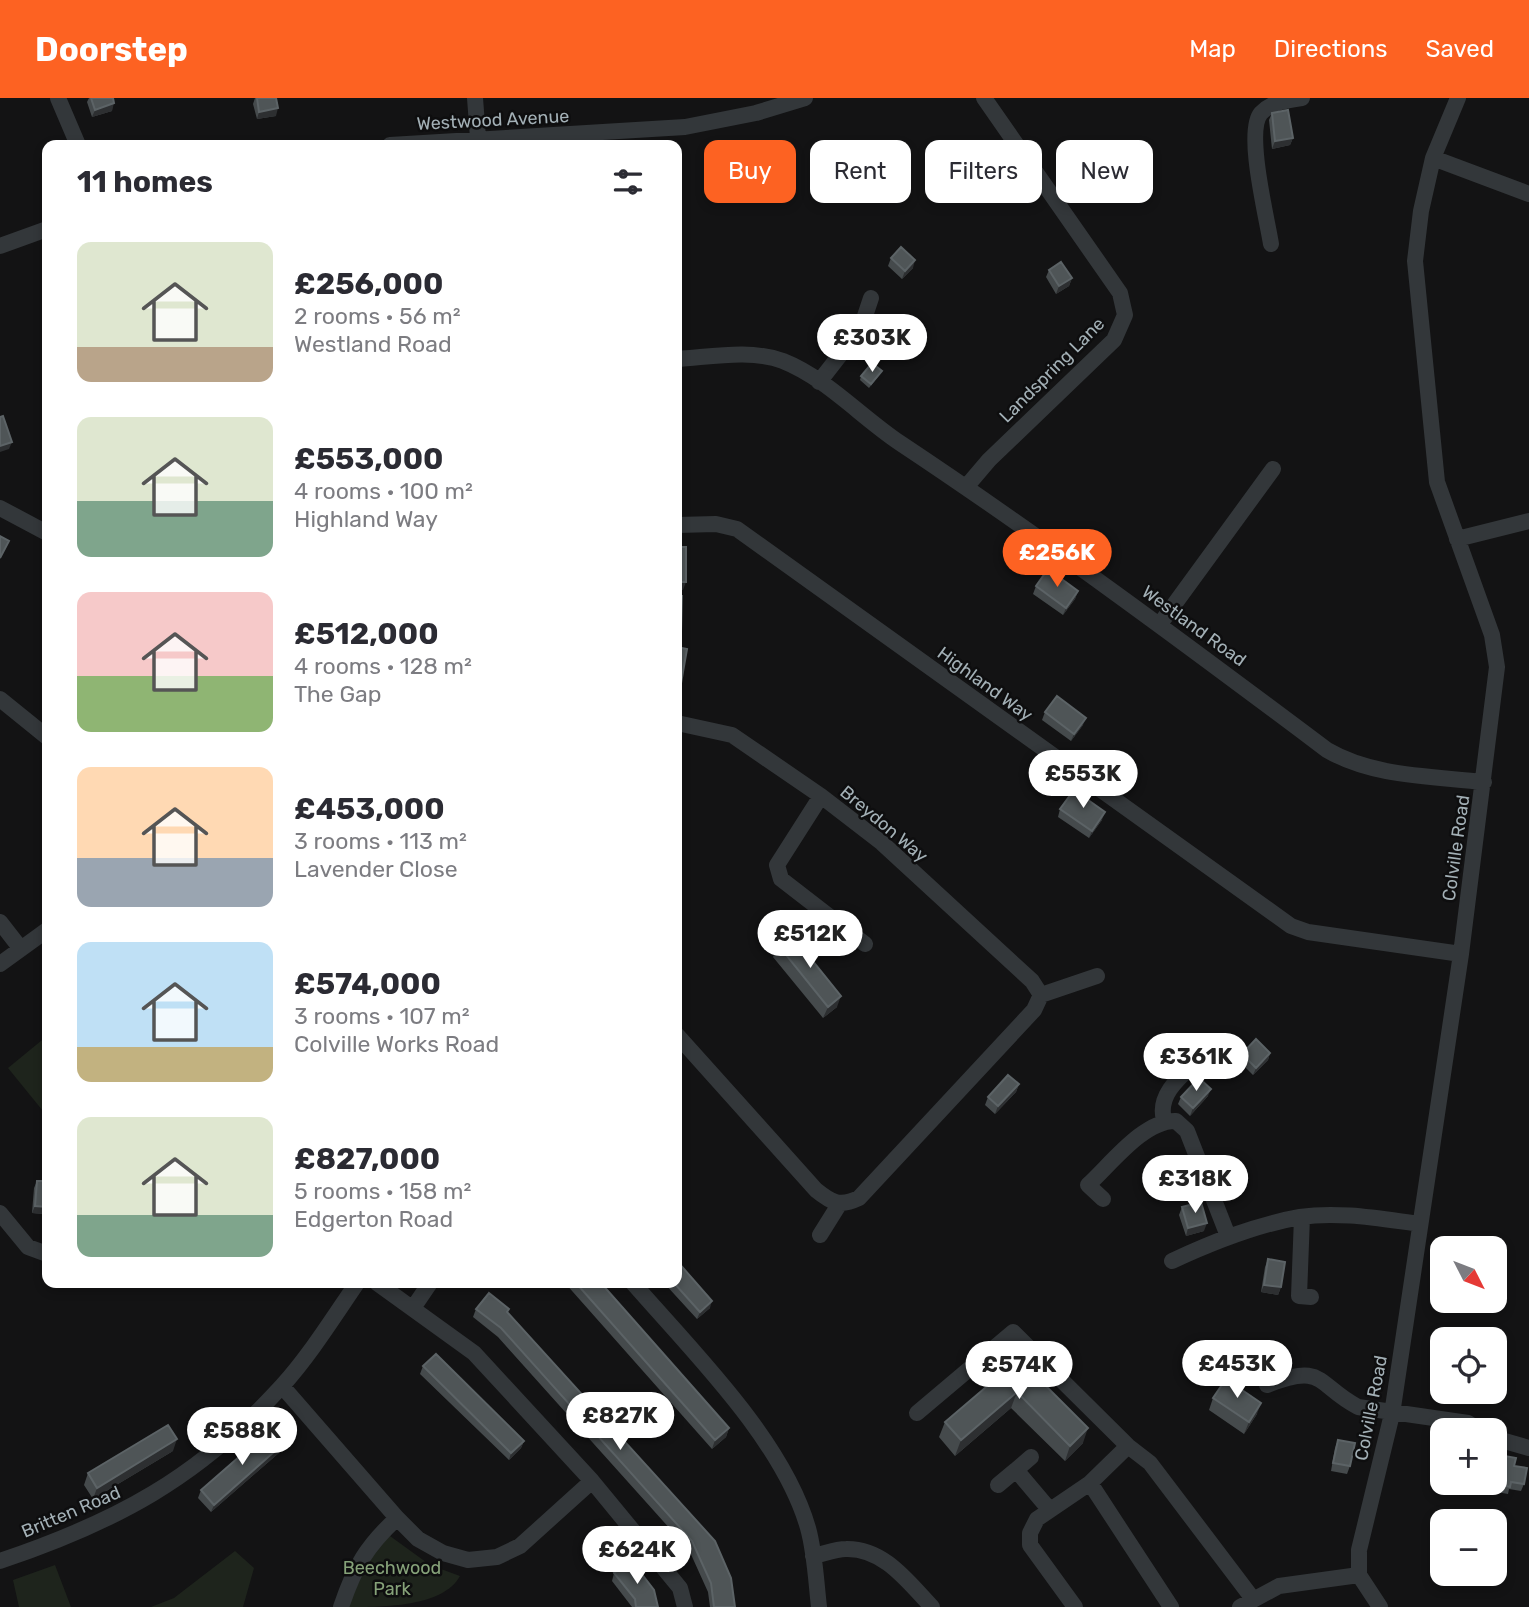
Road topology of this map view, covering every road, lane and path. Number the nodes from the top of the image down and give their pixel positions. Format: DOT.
graph roads {
  1 [pos="58,98"];
  2 [pos="475,98"];
  3 [pos="805,98"];
  4 [pos="984,98"];
  5 [pos="1301,98"];
  6 [pos="1458,98"];
  7 [pos="478,138"];
  8 [pos="607,139"];
  9 [pos="76,140"];
  10 [pos="453,140"];
  11 [pos="1433,158"];
  12 [pos="1529,194"];
  13 [pos="42,231"];
  14 [pos="1271,244"];
  15 [pos="0,246"];
  16 [pos="871,298"];
  17 [pos="682,359"];
  18 [pos="819,382"];
  19 [pos="1273,469"];
  20 [pos="966,487"];
  21 [pos="0,508"];
  22 [pos="1529,522"];
  23 [pos="682,526"];
  24 [pos="42,530"];
  25 [pos="1457,539"];
  26 [pos="1160,624"];
  27 [pos="0,699"];
  28 [pos="682,724"];
  29 [pos="42,733"];
  30 [pos="1485,782"];
  31 [pos="821,796"];
  32 [pos="0,922"];
  33 [pos="42,934"];
  34 [pos="865,944"];
  35 [pos="21,950"];
  36 [pos="1461,954"];
  37 [pos="0,964"];
  38 [pos="1097,976"];
  39 [pos="1041,995"];
  40 [pos="682,1041"];
  41 [pos="1219,1066"];
  42 [pos="1164,1120"];
  43 [pos="1103,1199"];
  44 [pos="841,1203"];
  45 [pos="0,1213"];
  46 [pos="1302,1217"];
  47 [pos="1420,1224"];
  48 [pos="820,1235"];
  49 [pos="1228,1236"];
  50 [pos="42,1252"];
  51 [pos="1172,1261"];
  52 [pos="352,1288"];
  53 [pos="384,1288"];
  54 [pos="427,1288"];
  55 [pos="637,1288"];
  56 [pos="1299,1296"];
  57 [pos="414,1308"];
  58 [pos="1267,1385"];
  59 [pos="282,1386"];
  60 [pos="917,1413"];
  61 [pos="1392,1414"];
  62 [pos="1430,1418"];
  63 [pos="1507,1442"];
  64 [pos="1128,1446"];
  65 [pos="1529,1448"];
  66 [pos="1031,1457"];
  67 [pos="1016,1470"];
  68 [pos="592,1481"];
  69 [pos="1090,1483"];
  70 [pos="998,1485"];
  71 [pos="1049,1509"];
  72 [pos="397,1518"];
  73 [pos="813,1556"];
  74 [pos="0,1561"];
  75 [pos="1359,1574"];
  76 [pos="1247,1603"];
  77 [pos="341,1607"];
  78 [pos="685,1607"];
  79 [pos="819,1607"];
  80 [pos="932,1607"];
  81 [pos="1075,1607"];
  82 [pos="1171,1607"];
  83 [pos="1380,1607"];
  1 -- 9 [label="street"];
  2 -- 7 [label="street"];
  3 -- 8 [label="street, Westwood Avenue"];
  4 -- 20 [label="street, Landspring Lane"];
  5 -- 14 [label="street"];
  6 -- 11 [label="street, Colville Road"];
  7 -- 8 [label="street, Westwood Avenue"];
  7 -- 10 [label="street, Westwood Avenue"];
  11 -- 12 [label="street"];
  11 -- 25 [label="street, Colville Road"];
  13 -- 15 [label="street"];
  16 -- 18 [label="street"];
  17 -- 18 [label="street, Westland Road"];
  18 -- 20 [label="street, Westland Road"];
  19 -- 26 [label="street"];
  20 -- 26 [label="street, Westland Road"];
  21 -- 24 [label="street"];
  22 -- 25 [label="street"];
  23 -- 36 [label="street, Highland Way"];
  25 -- 30 [label="street, Colville Road"];
  26 -- 30 [label="street, Westland Road"];
  27 -- 29 [label="street"];
  28 -- 31 [label="street, Breydon Way"];
  30 -- 36 [label="street, Colville Road"];
  31 -- 34 [label="street"];
  31 -- 39 [label="street, Breydon Way"];
  32 -- 35 [label="street"];
  33 -- 35 [label="street"];
  35 -- 37 [label="street"];
  36 -- 47 [label="street, Colville Road"];
  38 -- 39 [label="street"];
  39 -- 44 [label="street"];
  40 -- 44 [label="street"];
  41 -- 42 [label="street"];
  42 -- 43 [label="street"];
  42 -- 49 [label="street"];
  44 -- 48 [label="street"];
  45 -- 50 [label="street"];
  46 -- 47 [label="street"];
  46 -- 49 [label="street"];
  46 -- 56 [label="street"];
  47 -- 61 [label="street, Colville Road"];
  49 -- 51 [label="street"];
  52 -- 59 [label="street, Britten Road"];
  53 -- 57 [label="street"];
  54 -- 57 [label="street"];
  55 -- 73 [label="street"];
  57 -- 68 [label="street"];
  58 -- 61 [label="street"];
  59 -- 72 [label="street"];
  59 -- 74 [label="street, Britten Road"];
  60 -- 64 [label="street"];
  61 -- 62 [label="street"];
  61 -- 75 [label="street, Colville Road"];
  63 -- 65 [label="street"];
  64 -- 69 [label="street"];
  64 -- 76 [label="street"];
  66 -- 67 [label="street"];
  67 -- 70 [label="street"];
  67 -- 71 [label="street"];
  68 -- 72 [label="street"];
  68 -- 78 [label="street"];
  69 -- 71 [label="street"];
  69 -- 82 [label="street"];
  71 -- 81 [label="street"];
  72 -- 77 [label="street"];
  73 -- 79 [label="street"];
  73 -- 80 [label="street"];
  75 -- 76 [label="street"];
  75 -- 83 [label="street"];
}
